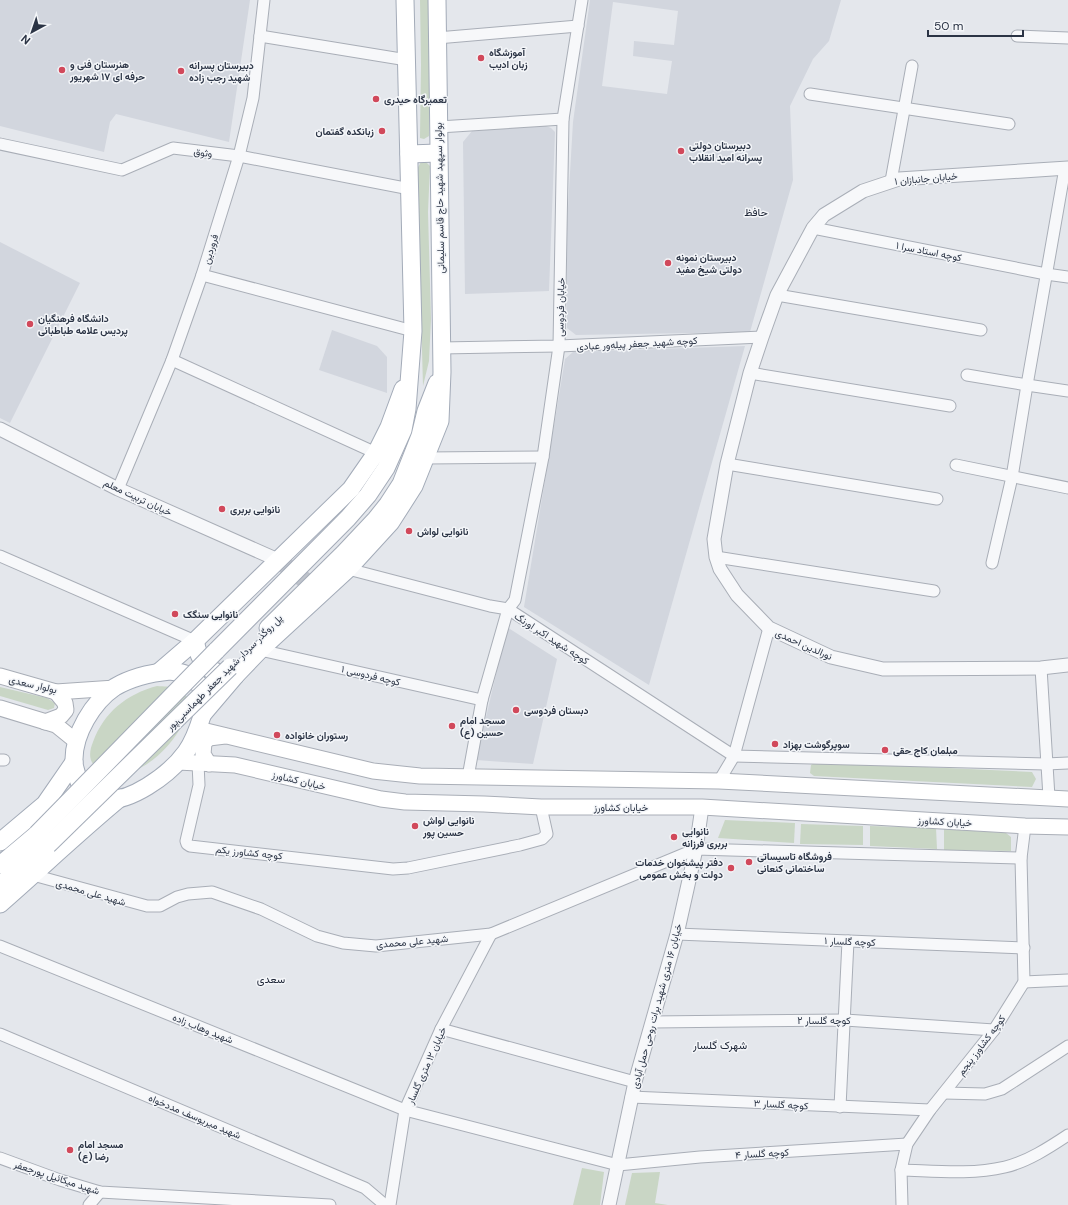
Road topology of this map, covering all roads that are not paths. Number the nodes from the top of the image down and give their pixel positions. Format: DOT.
graph roads {
  1 [pos="264,0"];
  2 [pos="405,0"];
  3 [pos="437,0"];
  4 [pos="582,0"];
  5 [pos="578,26"];
  6 [pos="260,36"];
  7 [pos="1017,36"];
  8 [pos="437,38"];
  9 [pos="1068,38"];
  10 [pos="406,60"];
  11 [pos="912,66"];
  12 [pos="810,94"];
  13 [pos="904,108"];
  14 [pos="563,119"];
  15 [pos="1009,124"];
  16 [pos="438,127"];
  17 [pos="0,144"];
  18 [pos="438,153"];
  19 [pos="409,154"];
  20 [pos="239,156"];
  21 [pos="1066,168"];
  22 [pos="891,181"];
  23 [pos="410,189"];
  24 [pos="813,228"];
  25 [pos="1046,274"];
  26 [pos="202,275"];
  27 [pos="1068,277"];
  28 [pos="777,295"];
  29 [pos="982,330"];
  30 [pos="413,331"];
  31 [pos="762,337"];
  32 [pos="559,346"];
  33 [pos="441,348"];
  34 [pos="172,360"];
  35 [pos="410,370"];
  36 [pos="442,372"];
  37 [pos="750,373"];
  38 [pos="968,375"];
  39 [pos="1026,385"];
  40 [pos="1068,391"];
  41 [pos="950,406"];
  42 [pos="0,429"];
  43 [pos="376,454"];
  44 [pos="543,457"];
  45 [pos="426,458"];
  46 [pos="727,464"];
  47 [pos="956,465"];
  48 [pos="1012,477"];
  49 [pos="1068,488"];
  50 [pos="118,489"];
  51 [pos="937,499"];
  52 [pos="0,556"];
  53 [pos="716,557"];
  54 [pos="278,560"];
  55 [pos="992,563"];
  56 [pos="348,569"];
  57 [pos="934,591"];
  58 [pos="508,609"];
  59 [pos="769,628"];
  60 [pos="195,641"];
  61 [pos="260,650"];
  62 [pos="1068,665"];
  63 [pos="1041,668"];
  64 [pos="233,671"];
  65 [pos="159,672"];
  66 [pos="0,676"];
  67 [pos="115,688"];
  68 [pos="56,692"];
  69 [pos="482,700"];
  70 [pos="0,708"];
  71 [pos="45,722"];
  72 [pos="200,722"];
  73 [pos="226,736"];
  74 [pos="76,742"];
  75 [pos="734,756"];
  76 [pos="74,762"];
  77 [pos="178,762"];
  78 [pos="1068,763"];
  79 [pos="204,764"];
  80 [pos="1046,764"];
  81 [pos="468,777"];
  82 [pos="719,781"];
  83 [pos="1049,797"];
  84 [pos="120,798"];
  85 [pos="1068,799"];
  86 [pos="45,804"];
  87 [pos="541,807"];
  88 [pos="702,807"];
  89 [pos="1025,826"];
  90 [pos="1068,827"];
  91 [pos="77,834"];
  92 [pos="42,840"];
  93 [pos="0,842"];
  94 [pos="696,850"];
  95 [pos="1021,858"];
  96 [pos="0,865"];
  97 [pos="33,876"];
  98 [pos="0,885"];
  99 [pos="0,904"];
  100 [pos="491,934"];
  101 [pos="677,934"];
  102 [pos="848,941"];
  103 [pos="0,946"];
  104 [pos="1024,948"];
  105 [pos="1068,980"];
  106 [pos="1024,982"];
  107 [pos="845,1020"];
  108 [pos="653,1022"];
  109 [pos="441,1029"];
  110 [pos="994,1030"];
  111 [pos="0,1034"];
  112 [pos="1068,1046"];
  113 [pos="635,1082"];
  114 [pos="944,1093"];
  115 [pos="631,1097"];
  116 [pos="840,1107"];
  117 [pos="405,1110"];
  118 [pos="930,1110"];
  119 [pos="1068,1135"];
  120 [pos="907,1144"];
  121 [pos="0,1158"];
  122 [pos="618,1165"];
  123 [pos="901,1170"];
  124 [pos="100,1192"];
  125 [pos="89,1205"];
  126 [pos="330,1205"];
  127 [pos="385,1205"];
  128 [pos="390,1205"];
  129 [pos="609,1205"];
  130 [pos="902,1205"];
  1 -- 6 [label="street, فروردین"];
  2 -- 10 [label="main road"];
  3 -- 8 [label="main road, بولوار سپهبد شهید حاج قاسم سلیمانی"];
  4 -- 5 [label="street, خیابان فردوسی"];
  5 -- 8 [label="street"];
  5 -- 14 [label="street, خیابان فردوسی"];
  6 -- 10 [label="street"];
  6 -- 20 [label="street, فروردین"];
  7 -- 9 [label="street"];
  8 -- 16 [label="main road, بولوار سپهبد شهید حاج قاسم سلیمانی"];
  10 -- 19 [label="main road"];
  11 -- 13 [label="street"];
  12 -- 13 [label="street"];
  13 -- 15 [label="street"];
  13 -- 22 [label="street"];
  14 -- 16 [label="street"];
  14 -- 32 [label="street, خیابان فردوسی"];
  16 -- 18 [label="main road, بولوار سپهبد شهید حاج قاسم سلیمانی"];
  17 -- 20 [label="street, وثوق"];
  18 -- 19 [label="main road"];
  18 -- 33 [label="main road, بولوار سپهبد شهید حاج قاسم سلیمانی"];
  19 -- 23 [label="main road"];
  20 -- 23 [label="street, وثوق"];
  20 -- 26 [label="street, فروردین"];
  21 -- 22 [label="street, خیابان جانبازان ۱"];
  21 -- 25 [label="street"];
  22 -- 24 [label="street, خیابان جانبازان ۱"];
  23 -- 30 [label="main road"];
  24 -- 25 [label="street, کوچه استاد سرا ۱"];
  24 -- 28 [label="street, خیابان جانبازان ۱"];
  25 -- 27 [label="street, کوچه استاد سرا ۱"];
  25 -- 39 [label="street"];
  26 -- 30 [label="street"];
  26 -- 34 [label="street, فروردین"];
  28 -- 29 [label="street"];
  28 -- 31 [label="street, خیابان جانبازان ۱"];
  30 -- 35 [label="main road"];
  31 -- 32 [label="street, کوچه شهید جعفر پیله‌ور عبادی"];
  31 -- 37 [label="street, خیابان جانبازان ۱"];
  32 -- 33 [label="street, کوچه شهید جعفر پیله‌ور عبادی"];
  32 -- 44 [label="street, خیابان فردوسی"];
  33 -- 36 [label="main road, بولوار سپهبد شهید حاج قاسم سلیمانی"];
  34 -- 43 [label="street"];
  34 -- 50 [label="street, فروردین"];
  35 -- 43 [label="main road"];
  35 -- 92 [label="main road, پل روگذر سردار شهید جعفر طهماسبی‌پور, bridge"];
  36 -- 45 [label="main road, بولوار سپهبد شهید حاج قاسم سلیمانی"];
  36 -- 64 [label="main road, پل روگذر سردار شهید جعفر طهماسبی‌پور"];
  37 -- 41 [label="street"];
  37 -- 46 [label="street, نورالدین احمدی"];
  38 -- 39 [label="street"];
  39 -- 40 [label="street"];
  39 -- 48 [label="street"];
  42 -- 50 [label="street, خیابان تربیت معلم"];
  43 -- 54 [label="main road"];
  44 -- 45 [label="street"];
  44 -- 58 [label="street, خیابان فردوسی"];
  45 -- 56 [label="main road, بولوار سپهبد شهید حاج قاسم سلیمانی"];
  46 -- 51 [label="street"];
  46 -- 53 [label="street, نورالدین احمدی"];
  47 -- 48 [label="street"];
  48 -- 49 [label="street"];
  48 -- 55 [label="street"];
  50 -- 54 [label="street, خیابان تربیت معلم"];
  52 -- 60 [label="street"];
  53 -- 57 [label="street"];
  53 -- 59 [label="street, نورالدین احمدی"];
  54 -- 60 [label="main road"];
  56 -- 58 [label="street, کوچه شهید اکبر اورنگ"];
  56 -- 61 [label="main road, بولوار سپهبد شهید حاج قاسم سلیمانی"];
  58 -- 69 [label="street, خیابان فردوسی"];
  58 -- 75 [label="street, کوچه شهید اکبر اورنگ"];
  59 -- 63 [label="street, نورالدین احمدی"];
  59 -- 75 [label="street"];
  60 -- 64 [label="main road"];
  60 -- 65 [label="main road"];
  61 -- 64 [label="main road, بولوار سپهبد شهید حاج قاسم سلیمانی"];
  61 -- 69 [label="street, کوچه فردوسی ۱"];
  62 -- 63 [label="street, نورالدین احمدی"];
  63 -- 80 [label="street"];
  64 -- 72 [label="main road"];
  64 -- 92 [label="main road, پل روگذر سردار شهید جعفر طهماسبی‌پور, bridge"];
  65 -- 67 [label="main road"];
  65 -- 72 [label="main road"];
  66 -- 68 [label="main road, بولوار سعدی"];
  67 -- 68 [label="main road, بولوار سعدی"];
  67 -- 74 [label="main road"];
  68 -- 71 [label="main road"];
  69 -- 81 [label="street, خیابان فردوسی"];
  70 -- 71 [label="main road"];
  71 -- 74 [label="main road"];
  72 -- 73 [label="main road"];
  72 -- 77 [label="main road"];
  73 -- 79 [label="main road"];
  73 -- 81 [label="main road"];
  74 -- 76 [label="main road"];
  75 -- 80 [label="street"];
  75 -- 82 [label="street"];
  76 -- 84 [label="main road"];
  76 -- 86 [label="main road"];
  77 -- 79 [label="main road, خیابان کشاورز"];
  77 -- 84 [label="main road"];
  78 -- 80 [label="street"];
  79 -- 87 [label="main road, خیابان کشاورز"];
  79 -- 87 [label="street, کوچه کشاورز یکم"];
  80 -- 83 [label="street"];
  81 -- 82 [label="main road"];
  82 -- 83 [label="main road"];
  83 -- 85 [label="main road"];
  84 -- 91 [label="main road"];
  86 -- 91 [label="main road"];
  86 -- 93 [label="main road"];
  87 -- 88 [label="main road, خیابان کشاورز"];
  88 -- 89 [label="main road, خیابان کشاورز"];
  88 -- 94 [label="street, خیابان ۱۶ متری شهید برات روحی حمل آبادی"];
  89 -- 90 [label="main road, خیابان کشاورز"];
  89 -- 95 [label="street"];
  91 -- 97 [label="main road"];
  92 -- 96 [label="main road, پل روگذر سردار شهید جعفر طهماسبی‌پور"];
  92 -- 98 [label="main road, پل روگذر سردار شهید جعفر طهماسبی‌پور"];
  94 -- 95 [label="street"];
  94 -- 100 [label="street, شهید علی محمدی"];
  94 -- 101 [label="street, خیابان ۱۶ متری شهید برات روحی حمل آبادی"];
  95 -- 104 [label="street"];
  97 -- 99 [label="main road"];
  97 -- 100 [label="street, شهید علی محمدی"];
  100 -- 109 [label="street, خیابان ۱۲ متری گلسار"];
  101 -- 102 [label="street, کوچه گلسار ۱"];
  101 -- 108 [label="street, خیابان ۱۶ متری شهید برات روحی حمل آبادی"];
  102 -- 104 [label="street, کوچه گلسار ۱"];
  102 -- 107 [label="street"];
  103 -- 117 [label="street, شهید وهاب زاده"];
  104 -- 106 [label="street"];
  105 -- 106 [label="street"];
  106 -- 110 [label="street, کوچه کشاورز پنجم"];
  107 -- 108 [label="street, کوچه گلسار ۲"];
  107 -- 110 [label="street, کوچه گلسار ۲"];
  107 -- 116 [label="street"];
  108 -- 113 [label="street, خیابان ۱۶ متری شهید برات روحی حمل آبادی"];
  109 -- 113 [label="street"];
  109 -- 117 [label="street, خیابان ۱۲ متری گلسار"];
  110 -- 114 [label="street, کوچه کشاورز پنجم"];
  111 -- 127 [label="street, شهید میریوسف مددخواه"];
  112 -- 114 [label="street"];
  113 -- 115 [label="street, خیابان ۱۶ متری شهید برات روحی حمل آبادی"];
  114 -- 118 [label="street, کوچه کشاورز پنجم"];
  115 -- 116 [label="street, کوچه گلسار ۳"];
  115 -- 122 [label="street, خیابان ۱۶ متری شهید برات روحی حمل آبادی"];
  116 -- 118 [label="street, کوچه گلسار ۳"];
  117 -- 122 [label="street, شهید وهاب زاده"];
  117 -- 128 [label="street, خیابان ۱۲ متری گلسار"];
  118 -- 120 [label="street, کوچه کشاورز پنجم"];
  119 -- 123 [label="street"];
  120 -- 122 [label="street, کوچه گلسار ۴"];
  120 -- 123 [label="street, کوچه کشاورز پنجم"];
  121 -- 124 [label="street, شهید میکائیل پورجعفر"];
  122 -- 129 [label="street, خیابان ۱۶ متری شهید برات روحی حمل آبادی"];
  123 -- 130 [label="street, کوچه کشاورز پنجم"];
  124 -- 125 [label="street"];
  124 -- 126 [label="street, شهید میکائیل پورجعفر"];
}
